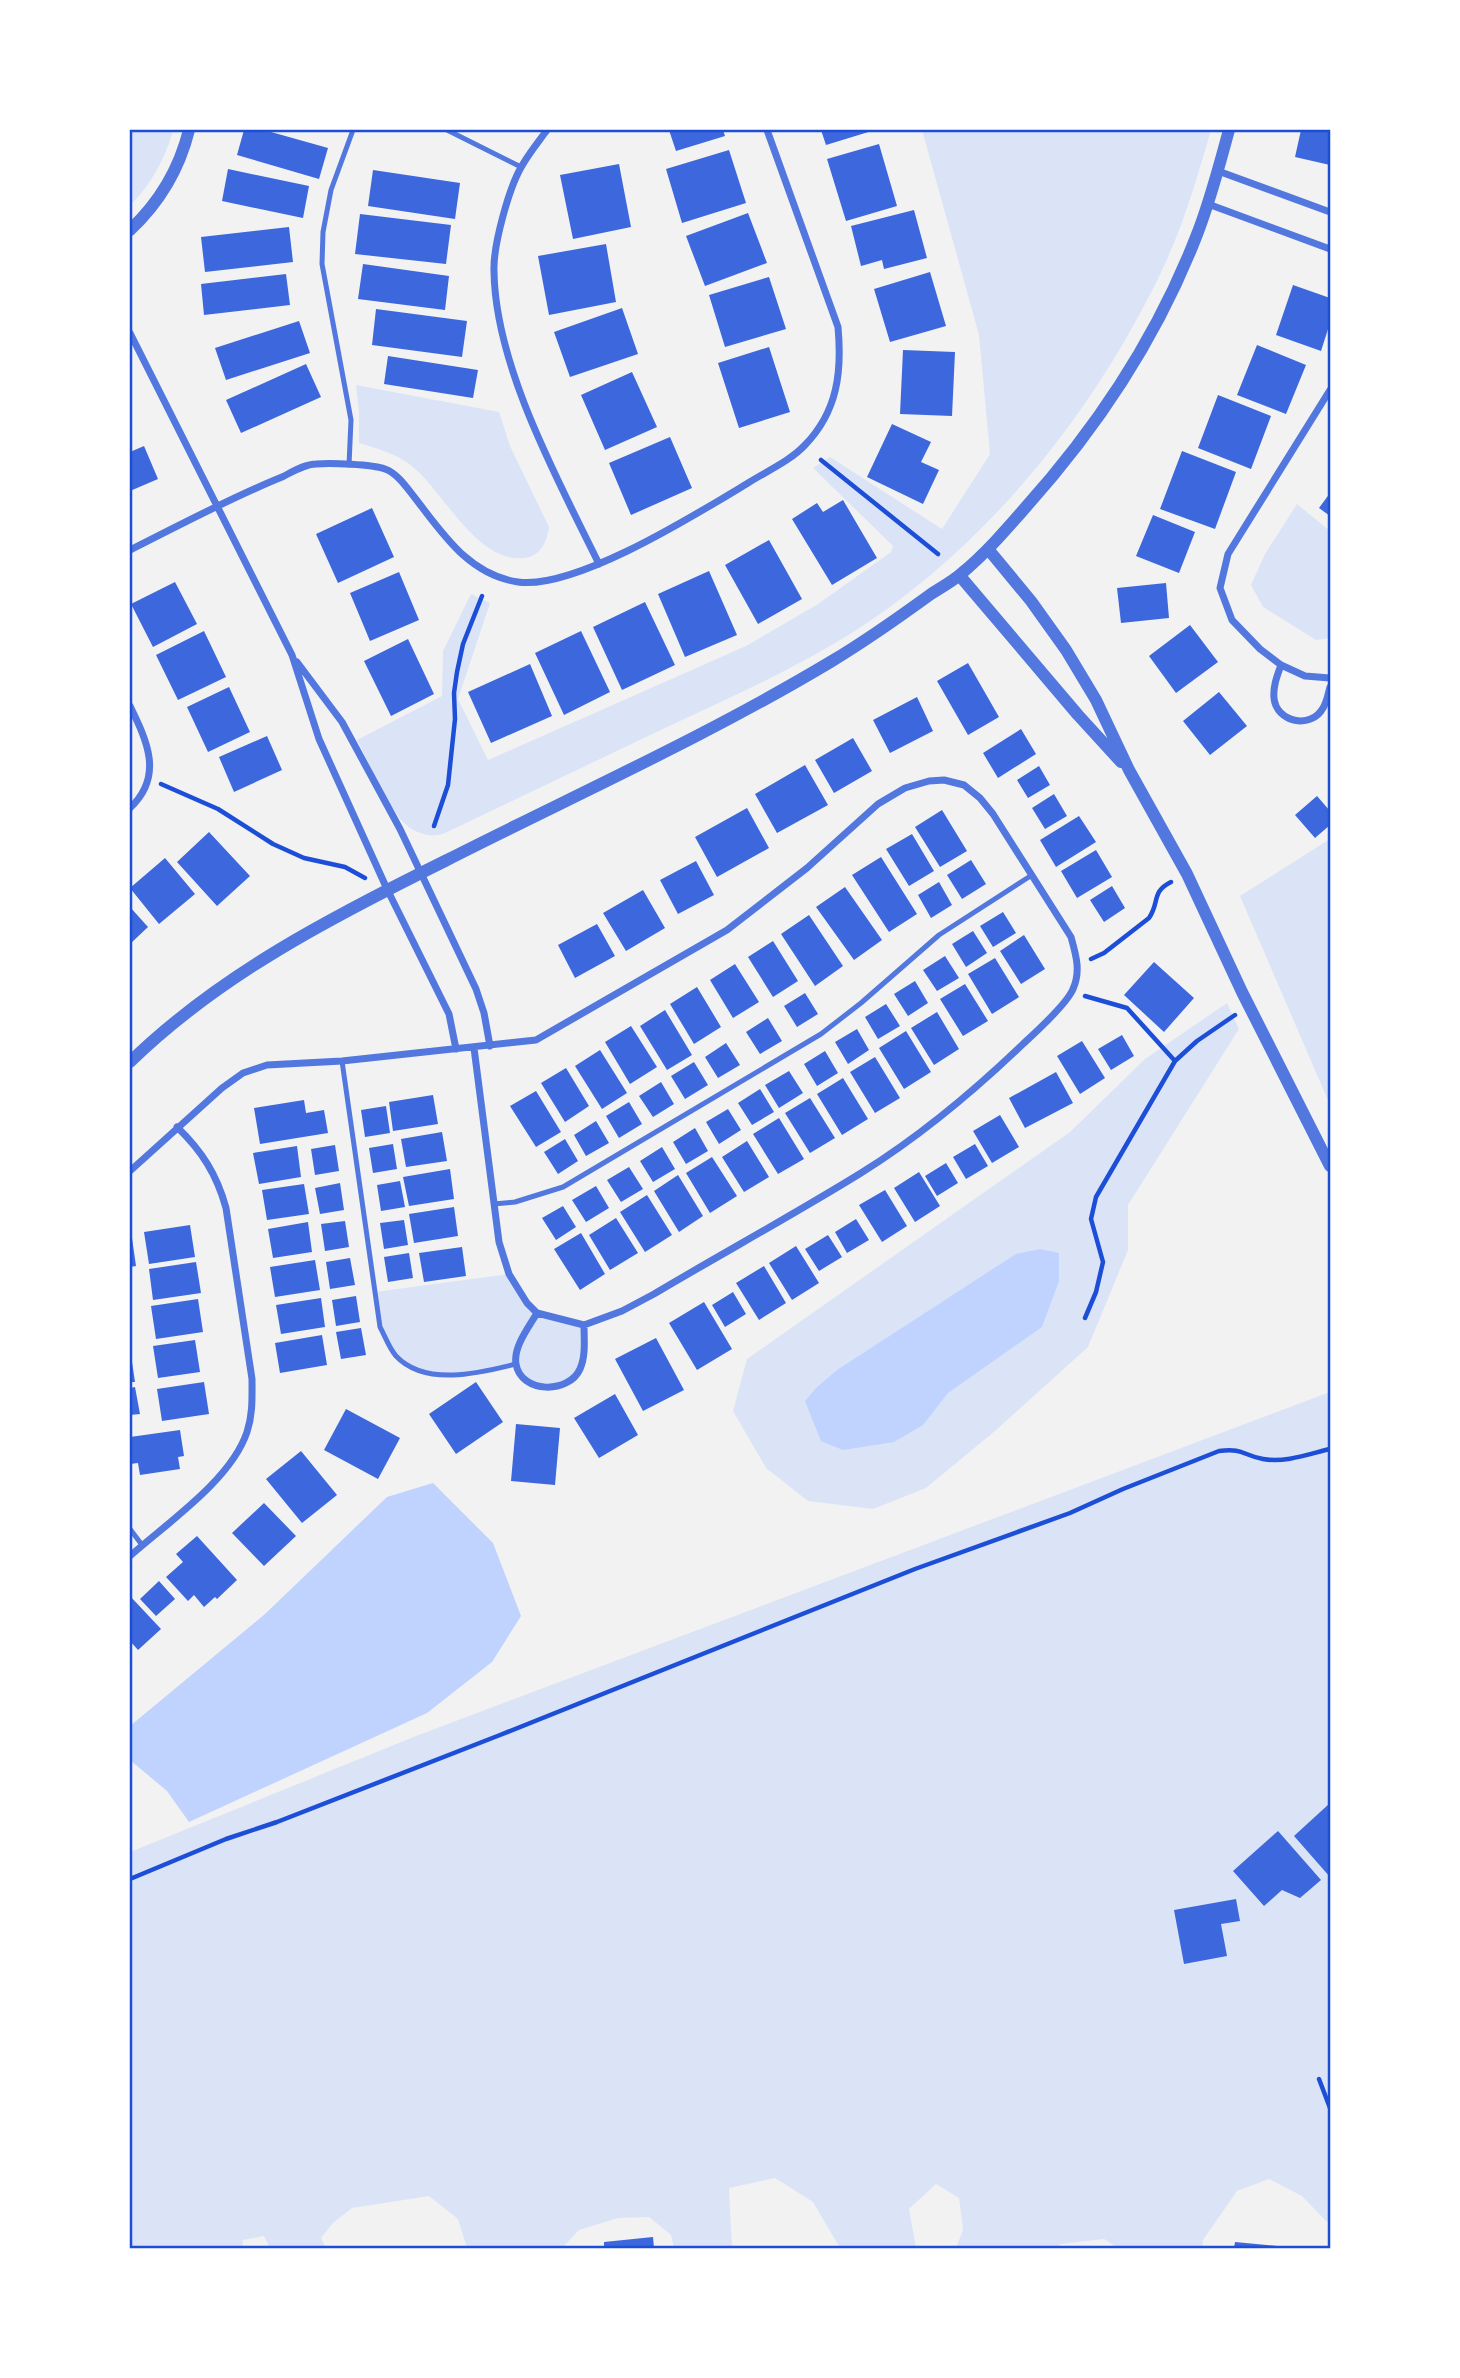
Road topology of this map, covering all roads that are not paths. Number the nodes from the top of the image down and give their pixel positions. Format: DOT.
graph roads {
  1 [pos="189,130"];
  2 [pos="353,130"];
  3 [pos="447,130"];
  4 [pos="547,130"];
  5 [pos="767,130"];
  6 [pos="1230,130"];
  7 [pos="521,166"];
  8 [pos="1218,171"];
  9 [pos="1208,204"];
  10 [pos="1331,212"];
  11 [pos="130,230"];
  12 [pos="1331,249"];
  13 [pos="130,333"];
  14 [pos="1331,390"];
  15 [pos="349,465"];
  16 [pos="218,506"];
  17 [pos="988,549"];
  18 [pos="130,550"];
  19 [pos="599,564"];
  20 [pos="960,576"];
  21 [pos="292,655"];
  22 [pos="1281,665"];
  23 [pos="1331,678"];
  24 [pos="1331,687"];
  25 [pos="130,706"];
  26 [pos="1129,770"];
  27 [pos="130,808"];
  28 [pos="420,873"];
  29 [pos="1032,875"];
  30 [pos="387,889"];
  31 [pos="490,1046"];
  32 [pos="474,1048"];
  33 [pos="456,1049"];
  34 [pos="342,1061"];
  35 [pos="130,1062"];
  36 [pos="177,1127"];
  37 [pos="1331,1166"];
  38 [pos="130,1171"];
  39 [pos="494,1204"];
  40 [pos="537,1313"];
  41 [pos="584,1325"];
  42 [pos="516,1364"];
  43 [pos="130,1529"];
  44 [pos="142,1545"];
  45 [pos="130,1556"];
  1 -- 11 [label="street"];
  2 -- 15 [label="lane"];
  3 -- 7 [label="lane"];
  4 -- 7 [label="street"];
  5 -- 19 [label="street"];
  6 -- 8 [label="street"];
  7 -- 19 [label="street"];
  8 -- 9 [label="street"];
  8 -- 10 [label="street"];
  9 -- 12 [label="street"];
  9 -- 17 [label="street"];
  13 -- 16 [label="street"];
  14 -- 22 [label="street"];
  15 -- 16 [label="street"];
  15 -- 19 [label="street"];
  16 -- 18 [label="street"];
  16 -- 21 [label="street"];
  17 -- 20 [label="street"];
  17 -- 26 [label="street"];
  20 -- 26 [label="street"];
  20 -- 28 [label="street"];
  21 -- 28 [label="street"];
  21 -- 30 [label="street"];
  22 -- 23 [label="street"];
  22 -- 24 [label="street"];
  25 -- 27 [label="street"];
  26 -- 37 [label="street"];
  28 -- 30 [label="street"];
  28 -- 31 [label="street"];
  29 -- 31 [label="street"];
  29 -- 39 [label="lane"];
  29 -- 41 [label="street"];
  30 -- 33 [label="street"];
  30 -- 35 [label="street"];
  31 -- 32 [label="street"];
  32 -- 33 [label="street"];
  32 -- 39 [label="street"];
  33 -- 34 [label="street"];
  34 -- 36 [label="street"];
  34 -- 42 [label="lane"];
  36 -- 38 [label="street"];
  36 -- 44 [label="street"];
  39 -- 40 [label="street"];
  40 -- 41 [label="street"];
  40 -- 42 [label="street"];
  41 -- 42 [label="street"];
  43 -- 44 [label="lane"];
  44 -- 45 [label="street"];
}
